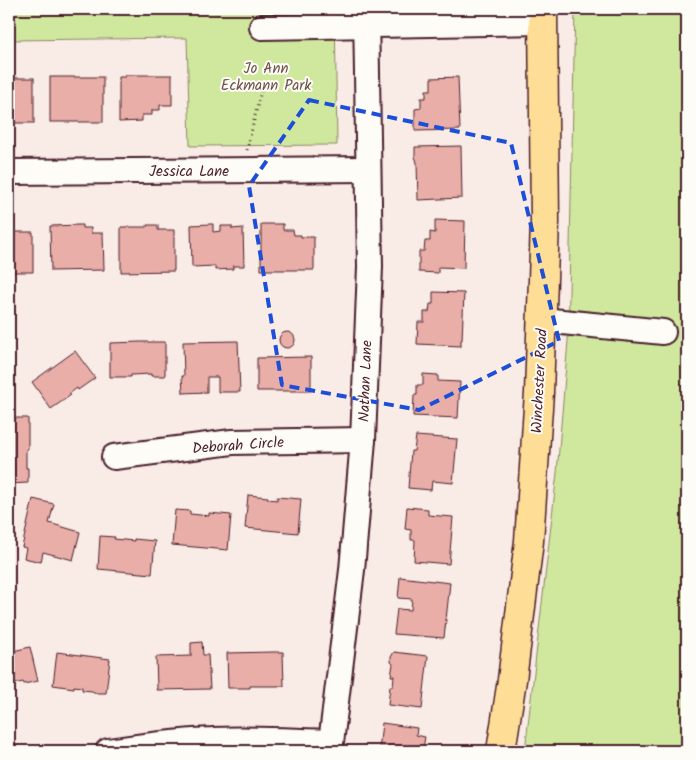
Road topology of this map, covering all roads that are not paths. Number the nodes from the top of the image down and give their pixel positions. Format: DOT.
graph roads {
  1 [pos="543,15"];
  2 [pos="366,17"];
  3 [pos="262,27"];
  4 [pos="368,169"];
  5 [pos="9,172"];
  6 [pos="542,320"];
  7 [pos="663,332"];
  8 [pos="363,440"];
  9 [pos="114,457"];
  10 [pos="330,747"];
  11 [pos="108,751"];
  12 [pos="501,751"];
  1 -- 2 [label="street"];
  1 -- 6 [label="main road, Winchester Road"];
  2 -- 3 [label="street"];
  2 -- 4 [label="street, Nathan Lane"];
  4 -- 5 [label="street, Jessica Lane"];
  4 -- 8 [label="street, Nathan Lane"];
  6 -- 7 [label="street"];
  6 -- 12 [label="main road, Winchester Road"];
  8 -- 9 [label="street, Deborah Circle"];
  8 -- 10 [label="street, Nathan Lane"];
  10 -- 11 [label="street"];
}
